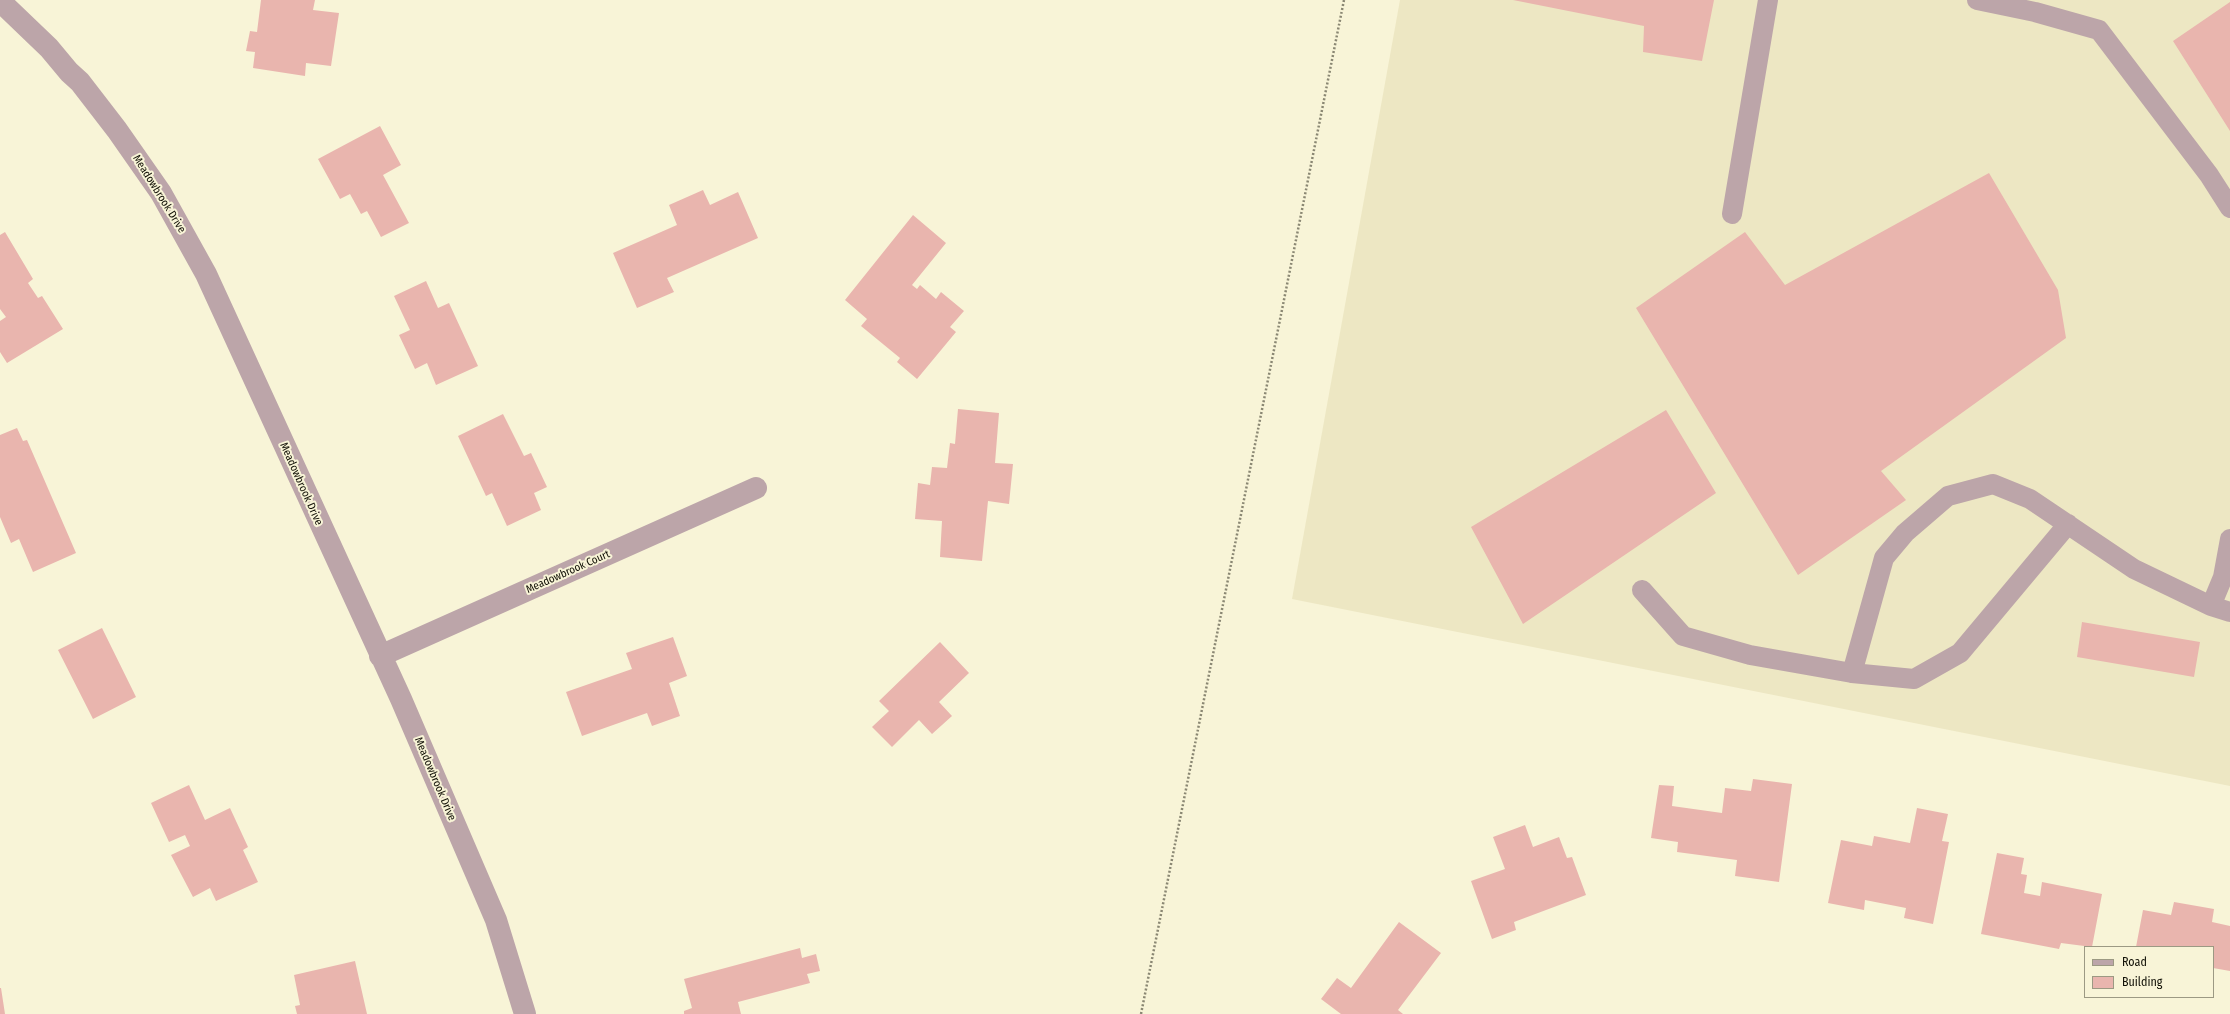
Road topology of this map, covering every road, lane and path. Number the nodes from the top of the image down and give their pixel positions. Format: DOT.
graph roads {
  1 [pos="1344,0"];
  2 [pos="1768,0"];
  3 [pos="1977,0"];
  4 [pos="0,1"];
  5 [pos="2230,208"];
  6 [pos="1732,214"];
  7 [pos="756,488"];
  8 [pos="2068,524"];
  9 [pos="2230,539"];
  10 [pos="1642,590"];
  11 [pos="2211,606"];
  12 [pos="2230,612"];
  13 [pos="380,656"];
  14 [pos="1852,673"];
  15 [pos="525,1014"];
  16 [pos="1141,1014"];
  1 -- 16 [label="path"];
  2 -- 6 [label="lane"];
  3 -- 5 [label="lane"];
  4 -- 13 [label="street, Meadowbrook Drive"];
  7 -- 13 [label="street, Meadowbrook Court"];
  8 -- 11 [label="lane"];
  8 -- 14 [label="lane"];
  8 -- 14 [label="lane"];
  9 -- 11 [label="lane"];
  10 -- 14 [label="lane"];
  11 -- 12 [label="lane"];
  13 -- 15 [label="street, Meadowbrook Drive"];
}
